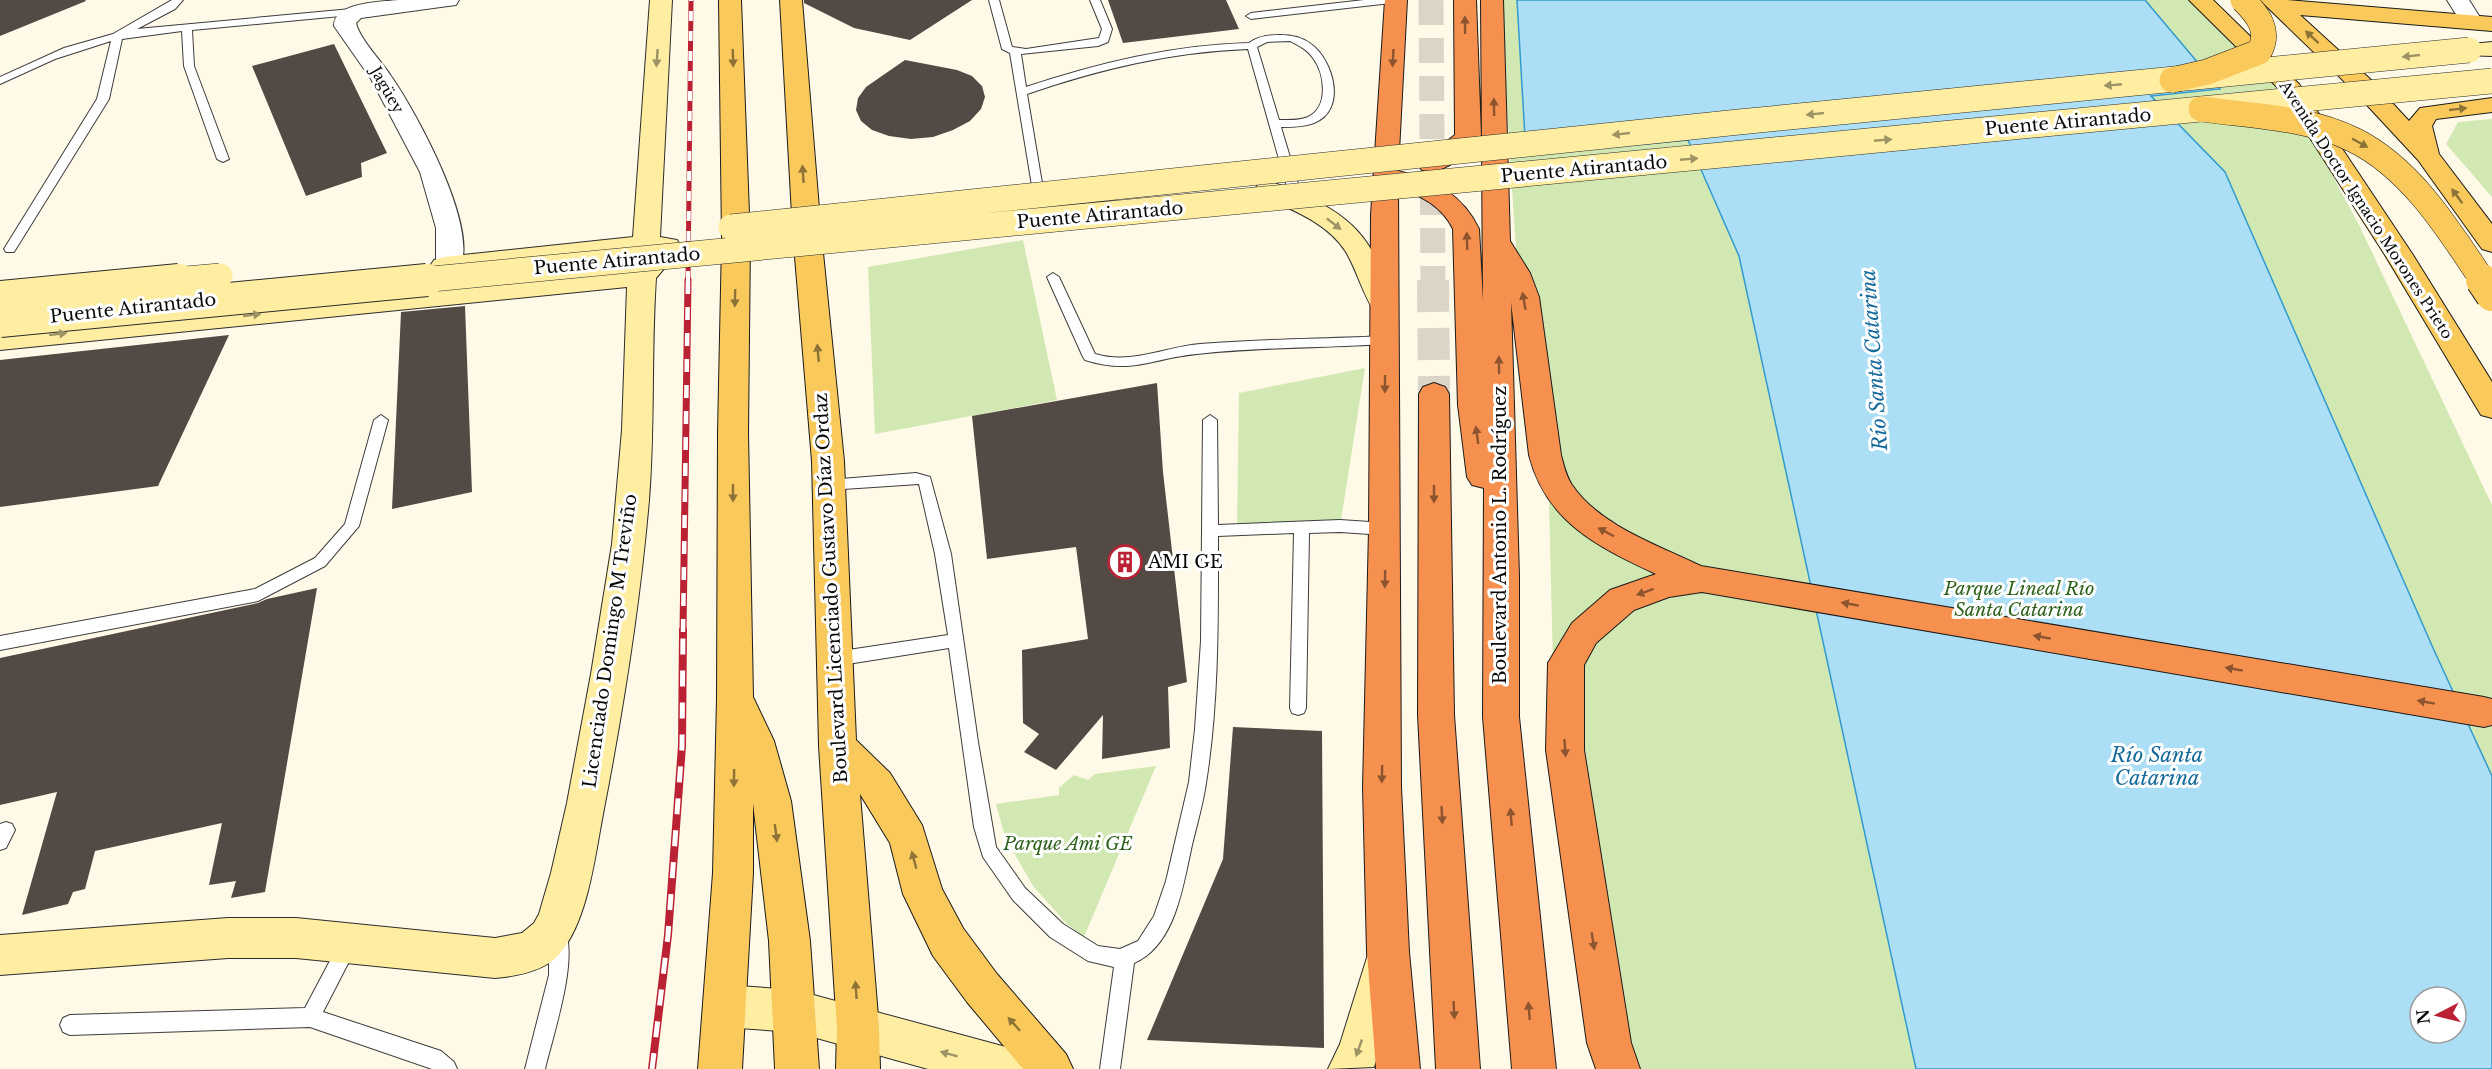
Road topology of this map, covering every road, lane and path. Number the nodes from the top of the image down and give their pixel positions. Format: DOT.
graph roads {
  1 [pos="178,0"];
  2 [pos="448,0"];
  3 [pos="661,0"];
  4 [pos="730,0"];
  5 [pos="791,0"];
  6 [pos="994,0"];
  7 [pos="1095,0"];
  8 [pos="1390,0"];
  9 [pos="1396,0"];
  10 [pos="1465,0"];
  11 [pos="1492,0"];
  12 [pos="2200,0"];
  13 [pos="2243,0"];
  14 [pos="2458,0"];
  15 [pos="2275,3"];
  16 [pos="366,10"];
  17 [pos="1251,16"];
  18 [pos="2482,23"];
  19 [pos="187,28"];
  20 [pos="117,36"];
  21 [pos="1252,46"];
  22 [pos="2480,49"];
  23 [pos="1015,52"];
  24 [pos="2172,80"];
  25 [pos="0,81"];
  26 [pos="2492,81"];
  27 [pos="1021,92"];
  28 [pos="2492,105"];
  29 [pos="2201,110"];
  30 [pos="1273,124"];
  31 [pos="1387,130"];
  32 [pos="1462,144"];
  33 [pos="2427,155"];
  34 [pos="223,159"];
  35 [pos="1385,175"];
  36 [pos="1292,184"];
  37 [pos="1264,187"];
  38 [pos="1040,210"];
  39 [pos="807,233"];
  40 [pos="736,240"];
  41 [pos="1497,241"];
  42 [pos="2492,243"];
  43 [pos="659,245"];
  44 [pos="10,249"];
  45 [pos="449,266"];
  46 [pos="641,277"];
  47 [pos="1053,277"];
  48 [pos="2492,295"];
  49 [pos="0,297"];
  50 [pos="1384,304"];
  51 [pos="0,308"];
  52 [pos="0,321"];
  53 [pos="0,340"];
  54 [pos="1385,340"];
  55 [pos="2475,380"];
  56 [pos="1434,394"];
  57 [pos="2492,408"];
  58 [pos="381,420"];
  59 [pos="1210,420"];
  60 [pos="2492,421"];
  61 [pos="828,485"];
  62 [pos="1302,528"];
  63 [pos="1385,529"];
  64 [pos="1210,531"];
  65 [pos="1502,576"];
  66 [pos="1699,578"];
  67 [pos="956,640"];
  68 [pos="0,643"];
  69 [pos="835,659"];
  70 [pos="735,698"];
  71 [pos="1298,708"];
  72 [pos="2488,713"];
  73 [pos="838,746"];
  74 [pos="558,918"];
  75 [pos="349,944"];
  76 [pos="1388,952"];
  77 [pos="0,955"];
  78 [pos="1125,958"];
  79 [pos="724,1006"];
  80 [pos="795,1011"];
  81 [pos="310,1017"];
  82 [pos="70,1024"];
  83 [pos="858,1049"];
  84 [pos="447,1069"];
  85 [pos="535,1069"];
  86 [pos="720,1069"];
  87 [pos="797,1069"];
  88 [pos="1006,1069"];
  89 [pos="1051,1069"];
  90 [pos="1110,1069"];
  91 [pos="1350,1069"];
  92 [pos="1398,1069"];
  93 [pos="1458,1069"];
  94 [pos="1534,1069"];
  95 [pos="1618,1069"];
  1 -- 20 [label="lane"];
  2 -- 16 [label="street"];
  3 -- 43 [label="main road, one-way"];
  4 -- 40 [label="main road, one-way"];
  39 -- 5 [label="main road, Boulevard Licenciado Gustavo Díaz Ordaz, one-way"];
  6 -- 23 [label="lane"];
  7 -- 23 [label="lane"];
  8 -- 17 [label="lane"];
  9 -- 31 [label="highway, one-way"];
  32 -- 10 [label="highway, one-way"];
  41 -- 11 [label="highway, Boulevard Antonio L. Rodríguez, one-way"];
  12 -- 55 [label="main road, Avenida Doctor Ignacio Morones Prieto"];
  13 -- 24 [label="main road, bridge"];
  14 -- 18 [label="street"];
  15 -- 18 [label="main road"];
  33 -- 15 [label="main road, one-way"];
  16 -- 19 [label="lane"];
  16 -- 45 [label="street, Jagüey"];
  19 -- 20 [label="lane"];
  19 -- 34 [label="lane"];
  20 -- 25 [label="lane"];
  20 -- 44 [label="lane"];
  21 -- 27 [label="lane"];
  21 -- 30 [label="lane"];
  21 -- 30 [label="lane"];
  22 -- 24 [label="main road, Puente Atirantado, one-way, bridge"];
  23 -- 27 [label="lane"];
  24 -- 49 [label="main road, Puente Atirantado, one-way, bridge"];
  26 -- 29 [label="main road, Puente Atirantado, bridge"];
  27 -- 38 [label="lane"];
  33 -- 28 [label="main road, one-way"];
  29 -- 48 [label="main road, one-way, bridge"];
  52 -- 29 [label="main road, Puente Atirantado, one-way, bridge"];
  30 -- 36 [label="lane"];
  31 -- 32 [label="highway"];
  31 -- 35 [label="highway"];
  32 -- 35 [label="highway"];
  42 -- 33 [label="main road, one-way"];
  35 -- 36 [label="main road"];
  35 -- 50 [label="highway"];
  65 -- 35 [label="highway, one-way"];
  36 -- 37 [label="main road"];
  37 -- 38 [label="main road"];
  37 -- 50 [label="main road, one-way"];
  38 -- 39 [label="main road"];
  39 -- 40 [label="main road"];
  61 -- 39 [label="main road, Boulevard Licenciado Gustavo Díaz Ordaz, one-way"];
  40 -- 43 [label="main road"];
  40 -- 70 [label="main road, one-way"];
  65 -- 41 [label="highway, Boulevard Antonio L. Rodríguez, one-way"];
  66 -- 41 [label="highway, one-way"];
  43 -- 45 [label="main road"];
  43 -- 46 [label="main road"];
  45 -- 51 [label="main road"];
  53 -- 46 [label="main road, one-way"];
  46 -- 74 [label="main road, Licenciado Domingo M Treviño"];
  47 -- 54 [label="lane"];
  50 -- 54 [label="highway"];
  54 -- 63 [label="highway, one-way"];
  55 -- 57 [label="main road, Avenida Doctor Ignacio Morones Prieto"];
  55 -- 60 [label="main road"];
  56 -- 93 [label="highway, one-way"];
  58 -- 68 [label="lane"];
  59 -- 64 [label="lane"];
  61 -- 67 [label="lane"];
  61 -- 69 [label="main road, Boulevard Licenciado Gustavo Díaz Ordaz"];
  62 -- 63 [label="lane"];
  62 -- 64 [label="lane"];
  62 -- 71 [label="lane"];
  63 -- 76 [label="highway, one-way"];
  64 -- 78 [label="lane"];
  94 -- 65 [label="highway, Boulevard Antonio L. Rodríguez, one-way"];
  72 -- 66 [label="highway, one-way"];
  66 -- 95 [label="highway, one-way"];
  67 -- 69 [label="lane"];
  67 -- 78 [label="lane"];
  69 -- 73 [label="main road, Boulevard Licenciado Gustavo Díaz Ordaz"];
  70 -- 79 [label="main road, one-way"];
  70 -- 80 [label="main road, one-way"];
  83 -- 73 [label="main road, Boulevard Licenciado Gustavo Díaz Ordaz, one-way"];
  89 -- 73 [label="main road, one-way"];
  74 -- 75 [label="main road, Licenciado Domingo M Treviño"];
  74 -- 85 [label="lane"];
  75 -- 77 [label="main road, Licenciado Domingo M Treviño"];
  75 -- 81 [label="lane"];
  76 -- 91 [label="main road, one-way"];
  76 -- 92 [label="highway"];
  78 -- 90 [label="lane"];
  79 -- 80 [label="main road"];
  79 -- 86 [label="main road"];
  80 -- 83 [label="main road"];
  80 -- 87 [label="main road"];
  81 -- 82 [label="lane"];
  81 -- 84 [label="lane"];
  88 -- 83 [label="main road, one-way"];
}
